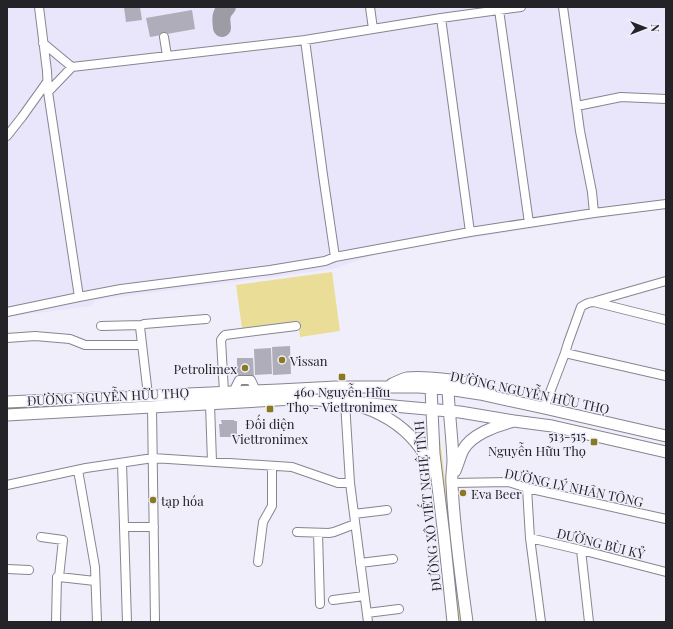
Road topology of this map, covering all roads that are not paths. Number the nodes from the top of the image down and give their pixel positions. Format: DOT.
graph roads {
  1 [pos="39,7"];
  2 [pos="370,7"];
  3 [pos="521,7"];
  4 [pos="563,7"];
  5 [pos="499,10"];
  6 [pos="441,18"];
  7 [pos="373,29"];
  8 [pos="164,37"];
  9 [pos="305,40"];
  10 [pos="43,43"];
  11 [pos="167,56"];
  12 [pos="72,67"];
  13 [pos="47,82"];
  14 [pos="48,92"];
  15 [pos="666,99"];
  16 [pos="577,106"];
  17 [pos="7,136"];
  18 [pos="666,204"];
  19 [pos="594,213"];
  20 [pos="529,223"];
  21 [pos="470,232"];
  22 [pos="335,257"];
  23 [pos="666,281"];
  24 [pos="79,297"];
  25 [pos="594,302"];
  26 [pos="7,312"];
  27 [pos="206,319"];
  28 [pos="666,320"];
  29 [pos="142,325"];
  30 [pos="101,326"];
  31 [pos="296,326"];
  32 [pos="7,338"];
  33 [pos="142,345"];
  34 [pos="565,353"];
  35 [pos="666,376"];
  36 [pos="387,386"];
  37 [pos="431,388"];
  38 [pos="448,389"];
  39 [pos="228,392"];
  40 [pos="148,395"];
  41 [pos="496,398"];
  42 [pos="7,402"];
  43 [pos="345,402"];
  44 [pos="210,404"];
  45 [pos="152,407"];
  46 [pos="544,408"];
  47 [pos="432,409"];
  48 [pos="448,410"];
  49 [pos="7,415"];
  50 [pos="514,421"];
  51 [pos="666,436"];
  52 [pos="666,452"];
  53 [pos="153,458"];
  54 [pos="212,462"];
  55 [pos="122,463"];
  56 [pos="272,466"];
  57 [pos="78,470"];
  58 [pos="437,482"];
  59 [pos="350,483"];
  60 [pos="452,483"];
  61 [pos="7,485"];
  62 [pos="526,488"];
  63 [pos="387,510"];
  64 [pos="354,514"];
  65 [pos="666,519"];
  66 [pos="355,524"];
  67 [pos="124,527"];
  68 [pos="154,527"];
  69 [pos="297,532"];
  70 [pos="318,533"];
  71 [pos="41,537"];
  72 [pos="530,538"];
  73 [pos="581,550"];
  74 [pos="393,559"];
  75 [pos="258,562"];
  76 [pos="360,563"];
  77 [pos="7,569"];
  78 [pos="30,570"];
  79 [pos="666,572"];
  80 [pos="58,577"];
  81 [pos="95,581"];
  82 [pos="364,596"];
  83 [pos="333,600"];
  84 [pos="320,604"];
  85 [pos="399,609"];
  86 [pos="366,613"];
  87 [pos="56,622"];
  88 [pos="97,622"];
  89 [pos="127,622"];
  90 [pos="155,622"];
  91 [pos="368,622"];
  92 [pos="453,622"];
  93 [pos="467,622"];
  94 [pos="541,622"];
  95 [pos="589,622"];
  1 -- 10 [label="street"];
  2 -- 7 [label="street"];
  3 -- 5 [label="street"];
  4 -- 16 [label="street"];
  5 -- 6 [label="street"];
  5 -- 20 [label="street"];
  6 -- 7 [label="street"];
  6 -- 21 [label="street"];
  7 -- 9 [label="street"];
  8 -- 11 [label="street"];
  9 -- 11 [label="street"];
  9 -- 22 [label="street"];
  10 -- 12 [label="street"];
  10 -- 13 [label="street"];
  11 -- 12 [label="street"];
  12 -- 14 [label="street"];
  13 -- 14 [label="street"];
  13 -- 17 [label="street"];
  14 -- 24 [label="street"];
  15 -- 16 [label="street"];
  16 -- 19 [label="street"];
  18 -- 19 [label="street"];
  19 -- 20 [label="street"];
  20 -- 21 [label="street"];
  21 -- 22 [label="street"];
  22 -- 24 [label="street"];
  23 -- 25 [label="street"];
  24 -- 26 [label="street"];
  25 -- 28 [label="street"];
  25 -- 34 [label="street"];
  27 -- 29 [label="street"];
  29 -- 30 [label="street"];
  29 -- 33 [label="street, ĐƯỜNG NGUYỄN HỮU THỌ"];
  31 -- 39 [label="street"];
  32 -- 33 [label="street"];
  33 -- 40 [label="street, ĐƯỜNG NGUYỄN HỮU THỌ"];
  34 -- 35 [label="street"];
  34 -- 46 [label="street"];
  36 -- 37 [label="main road, ĐƯỜNG NGUYỄN HỮU THỌ"];
  36 -- 39 [label="main road, ĐƯỜNG NGUYỄN HỮU THỌ"];
  36 -- 41 [label="main road"];
  37 -- 38 [label="main road, ĐƯỜNG NGUYỄN HỮU THỌ"];
  37 -- 47 [label="main road, ĐƯỜNG XÔ VIẾT NGHỆ TĨNH"];
  38 -- 41 [label="main road, ĐƯỜNG NGUYỄN HỮU THỌ"];
  38 -- 48 [label="main road, ĐƯỜNG XÔ VIẾT NGHỆ TĨNH"];
  39 -- 40 [label="main road, ĐƯỜNG NGUYỄN HỮU THỌ"];
  40 -- 42 [label="main road, ĐƯỜNG NGUYỄN HỮU THỌ"];
  41 -- 46 [label="main road, ĐƯỜNG NGUYỄN HỮU THỌ"];
  43 -- 44 [label="main road, ĐƯỜNG NGUYỄN HỮU THỌ"];
  43 -- 47 [label="main road, ĐƯỜNG NGUYỄN HỮU THỌ"];
  43 -- 58 [label="main road"];
  43 -- 59 [label="street"];
  44 -- 45 [label="main road, ĐƯỜNG NGUYỄN HỮU THỌ"];
  44 -- 54 [label="street"];
  45 -- 49 [label="main road, ĐƯỜNG NGUYỄN HỮU THỌ"];
  45 -- 53 [label="street"];
  46 -- 51 [label="main road, ĐƯỜNG NGUYỄN HỮU THỌ"];
  47 -- 48 [label="main road, ĐƯỜNG NGUYỄN HỮU THỌ"];
  47 -- 58 [label="main road, ĐƯỜNG XÔ VIẾT NGHỆ TĨNH"];
  48 -- 50 [label="main road, ĐƯỜNG NGUYỄN HỮU THỌ"];
  48 -- 60 [label="main road, ĐƯỜNG XÔ VIẾT NGHỆ TĨNH"];
  50 -- 52 [label="main road, ĐƯỜNG NGUYỄN HỮU THỌ"];
  50 -- 60 [label="main road"];
  53 -- 54 [label="street"];
  53 -- 55 [label="street"];
  53 -- 68 [label="street"];
  54 -- 56 [label="street"];
  55 -- 57 [label="street"];
  55 -- 67 [label="street"];
  56 -- 59 [label="street"];
  56 -- 75 [label="street"];
  57 -- 61 [label="street"];
  57 -- 81 [label="street"];
  58 -- 92 [label="main road, ĐƯỜNG XÔ VIẾT NGHỆ TĨNH"];
  59 -- 64 [label="street"];
  60 -- 62 [label="street, ĐƯỜNG LÝ NHÂN TÔNG"];
  60 -- 93 [label="main road, ĐƯỜNG XÔ VIẾT NGHỆ TĨNH"];
  62 -- 65 [label="street, ĐƯỜNG LÝ NHÂN TÔNG"];
  62 -- 72 [label="street"];
  63 -- 64 [label="street"];
  64 -- 66 [label="street"];
  66 -- 70 [label="street"];
  66 -- 76 [label="street"];
  67 -- 68 [label="street"];
  67 -- 89 [label="street"];
  68 -- 90 [label="street"];
  69 -- 70 [label="street"];
  70 -- 84 [label="street"];
  71 -- 80 [label="street"];
  72 -- 73 [label="street, ĐƯỜNG BÙI KỶ"];
  72 -- 94 [label="street"];
  73 -- 79 [label="street, ĐƯỜNG BÙI KỶ"];
  73 -- 95 [label="street"];
  74 -- 76 [label="street"];
  76 -- 82 [label="street"];
  77 -- 78 [label="street"];
  80 -- 81 [label="street"];
  80 -- 87 [label="street"];
  81 -- 88 [label="street"];
  82 -- 83 [label="street"];
  82 -- 86 [label="street"];
  85 -- 86 [label="street"];
  86 -- 91 [label="street"];
}
